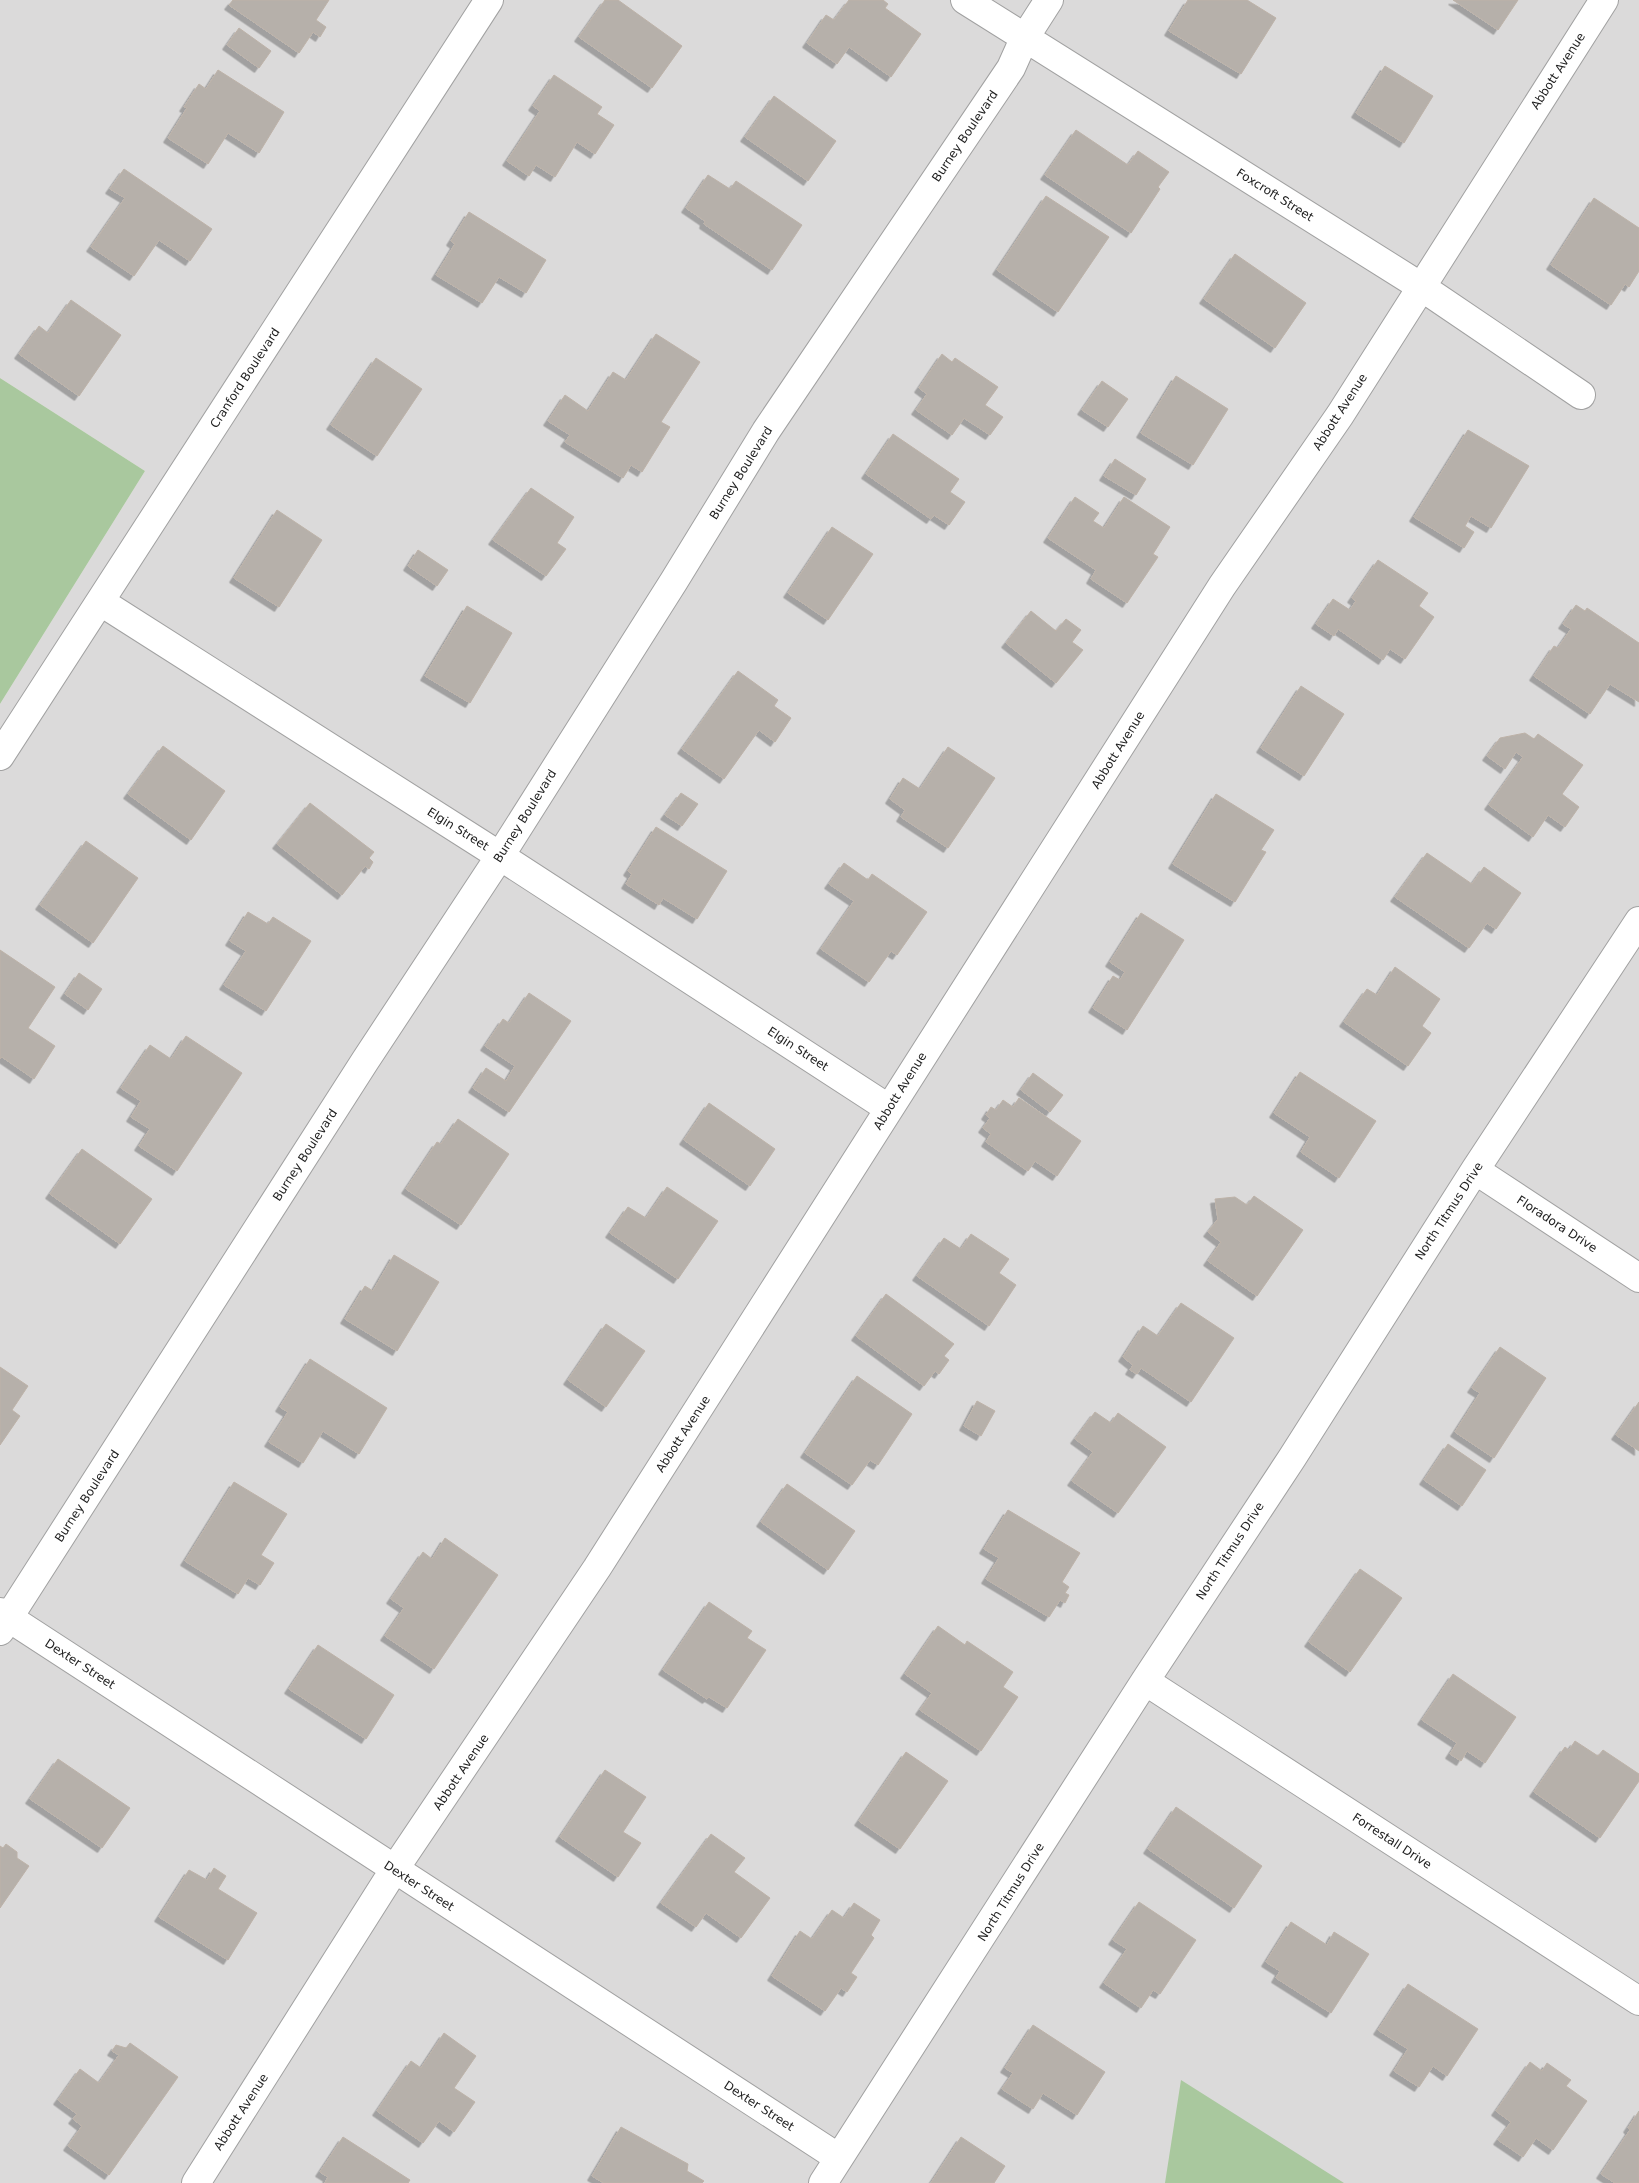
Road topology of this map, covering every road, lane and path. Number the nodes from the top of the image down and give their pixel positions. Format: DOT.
graph roads {
  1 [pos="489,0"];
  2 [pos="965,0"];
  3 [pos="1049,0"];
  4 [pos="1604,0"];
  5 [pos="1024,38"];
  6 [pos="1420,286"];
  7 [pos="1581,395"];
  8 [pos="101,602"];
  9 [pos="0,756"];
  10 [pos="500,856"];
  11 [pos="1639,921"];
  12 [pos="888,1108"];
  13 [pos="1475,1170"];
  14 [pos="1639,1278"];
  15 [pos="3,1620"];
  16 [pos="1145,1681"];
  17 [pos="394,1870"];
  18 [pos="1639,2002"];
  19 [pos="839,2158"];
  20 [pos="196,2183"];
  21 [pos="824,2183"];
  1 -- 8 [label="street, Cranford Boulevard"];
  2 -- 5 [label="street, Foxcroft Street"];
  3 -- 5 [label="street, Burney Boulevard"];
  4 -- 6 [label="street, Abbott Avenue"];
  5 -- 6 [label="street, Foxcroft Street"];
  5 -- 10 [label="street, Burney Boulevard"];
  6 -- 7 [label="street, Foxcroft Street"];
  6 -- 12 [label="street, Abbott Avenue"];
  8 -- 9 [label="street, Cranford Boulevard"];
  8 -- 10 [label="street, Elgin Street"];
  10 -- 12 [label="street, Elgin Street"];
  10 -- 15 [label="street, Burney Boulevard"];
  11 -- 13 [label="street, North Titmus Drive"];
  12 -- 17 [label="street, Abbott Avenue"];
  13 -- 14 [label="street, Floradora Drive"];
  13 -- 16 [label="street, North Titmus Drive"];
  15 -- 17 [label="street, Dexter Street"];
  16 -- 18 [label="street, Forrestall Drive"];
  16 -- 19 [label="street, North Titmus Drive"];
  17 -- 19 [label="street, Dexter Street"];
  17 -- 20 [label="street, Abbott Avenue"];
  19 -- 21 [label="street, North Titmus Drive"];
}
